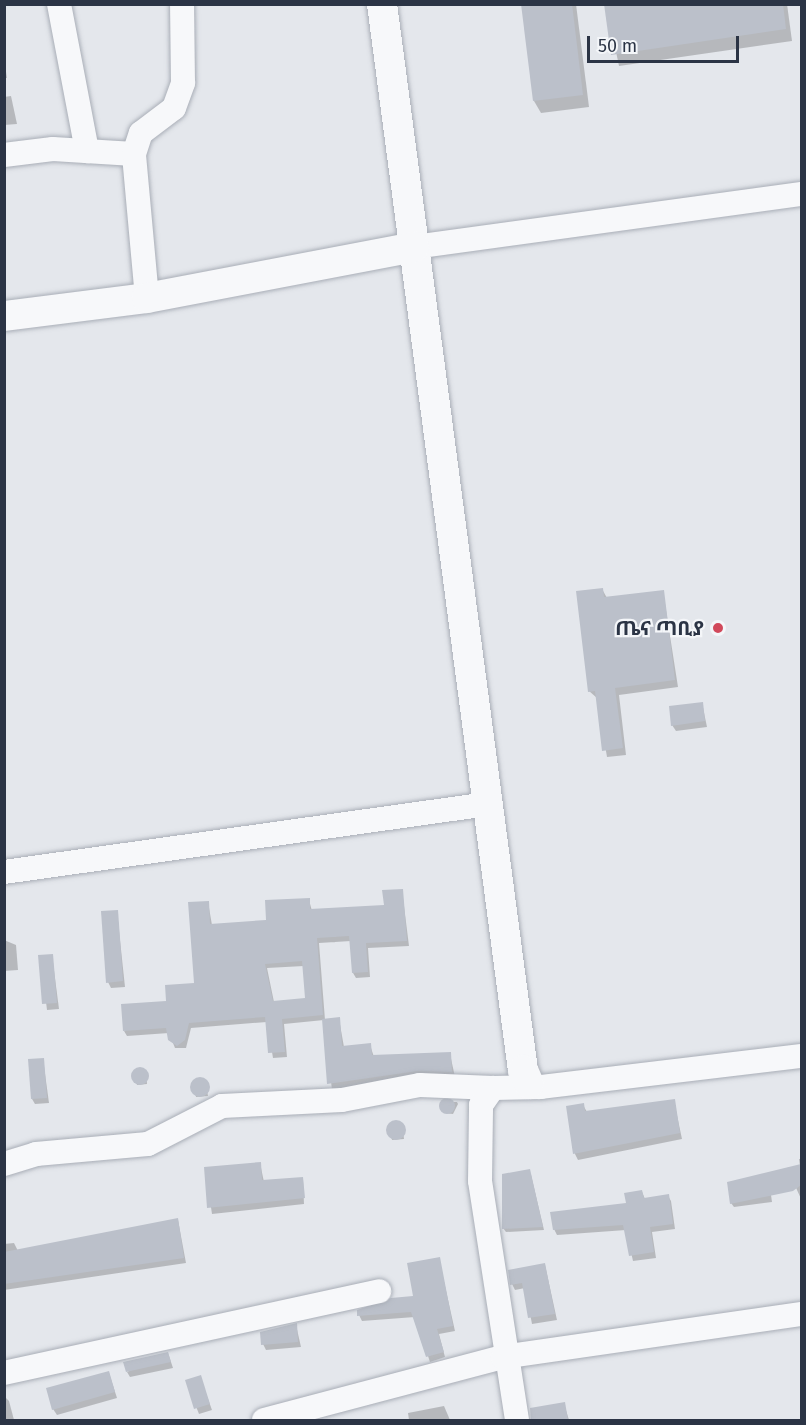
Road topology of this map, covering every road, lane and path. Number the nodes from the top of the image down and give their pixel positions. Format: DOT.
graph roads {
  1 [pos="59,4"];
  2 [pos="182,4"];
  3 [pos="382,4"];
  4 [pos="87,151"];
  5 [pos="134,154"];
  6 [pos="4,155"];
  7 [pos="801,194"];
  8 [pos="414,247"];
  9 [pos="147,298"];
  10 [pos="4,316"];
  11 [pos="488,804"];
  12 [pos="4,872"];
  13 [pos="801,1056"];
  14 [pos="529,1084"];
  15 [pos="492,1088"];
  16 [pos="4,1164"];
  17 [pos="379,1291"];
  18 [pos="801,1314"];
  19 [pos="503,1357"];
  20 [pos="4,1373"];
  21 [pos="264,1420"];
  22 [pos="517,1420"];
  1 -- 4 [label="street"];
  2 -- 5 [label="street"];
  3 -- 8 [label="street"];
  4 -- 5 [label="street"];
  4 -- 6 [label="street"];
  5 -- 9 [label="street"];
  7 -- 8 [label="street"];
  8 -- 9 [label="street"];
  8 -- 11 [label="street"];
  9 -- 10 [label="street"];
  11 -- 12 [label="street"];
  11 -- 14 [label="street"];
  13 -- 14 [label="street"];
  14 -- 15 [label="street"];
  15 -- 16 [label="street"];
  15 -- 19 [label="street"];
  17 -- 20 [label="street"];
  18 -- 19 [label="street"];
  19 -- 21 [label="street"];
  19 -- 22 [label="street"];
}
